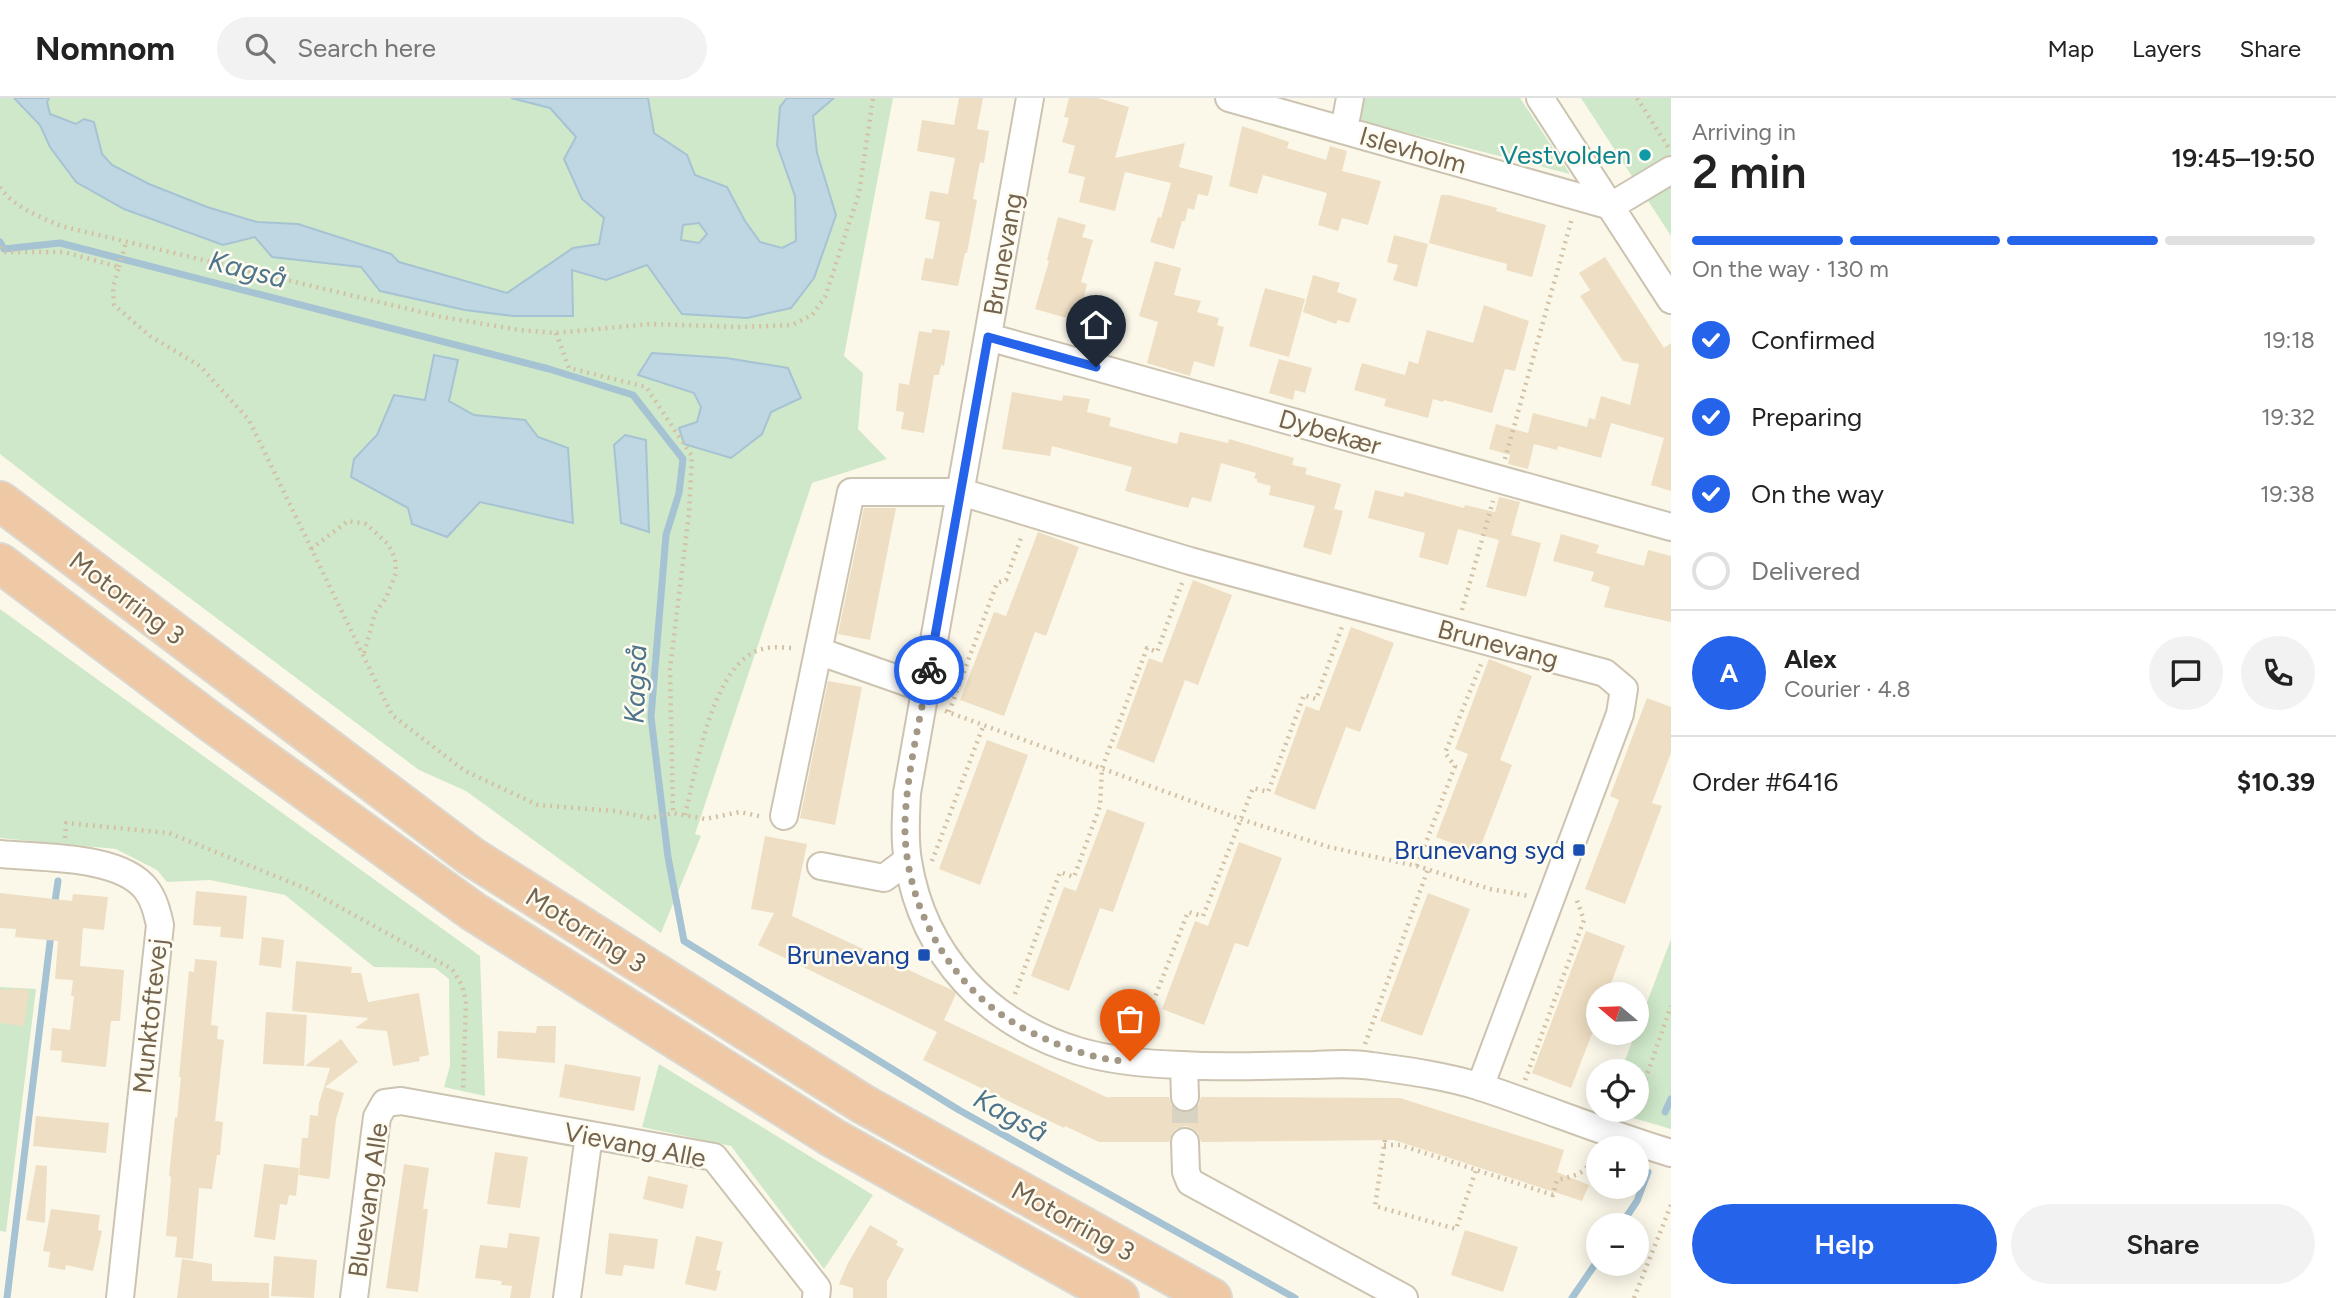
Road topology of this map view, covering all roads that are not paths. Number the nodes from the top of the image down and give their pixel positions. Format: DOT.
graph roads {
  1 [pos="1030,98"];
  2 [pos="1229,98"];
  3 [pos="1350,98"];
  4 [pos="1540,98"];
  5 [pos="1344,130"];
  6 [pos="1671,170"];
  7 [pos="1611,206"];
  8 [pos="1671,300"];
  9 [pos="988,337"];
  10 [pos="961,492"];
  11 [pos="0,501"];
  12 [pos="1671,527"];
  13 [pos="0,563"];
  14 [pos="818,651"];
  15 [pos="924,698"];
  16 [pos="785,816"];
  17 [pos="0,854"];
  18 [pos="920,861"];
  19 [pos="821,866"];
  20 [pos="1184,1066"];
  21 [pos="1480,1087"];
  22 [pos="1185,1097"];
  23 [pos="385,1103"];
  24 [pos="589,1135"];
  25 [pos="1185,1142"];
  26 [pos="1671,1153"];
  27 [pos="120,1298"];
  28 [pos="354,1298"];
  29 [pos="567,1298"];
  30 [pos="816,1298"];
  31 [pos="1118,1298"];
  32 [pos="1212,1298"];
  33 [pos="1404,1298"];
  1 -- 9 [label="street, Brunevang"];
  2 -- 5 [label="street, Islevholm"];
  3 -- 5 [label="street"];
  4 -- 7 [label="street"];
  5 -- 7 [label="street, Islevholm"];
  6 -- 7 [label="street"];
  7 -- 8 [label="street"];
  9 -- 10 [label="street, Brunevang"];
  9 -- 12 [label="street, Dybekær"];
  10 -- 14 [label="street"];
  10 -- 15 [label="street, Brunevang"];
  10 -- 21 [label="street, Brunevang"];
  11 -- 32 [label="highway, Motorring 3"];
  13 -- 31 [label="highway, Motorring 3"];
  14 -- 15 [label="street"];
  14 -- 16 [label="street"];
  15 -- 18 [label="street, Brunevang"];
  17 -- 27 [label="street, Munktoftevej"];
  18 -- 19 [label="street"];
  18 -- 20 [label="street, Brunevang"];
  20 -- 21 [label="street, Brunevang"];
  20 -- 22 [label="street"];
  21 -- 26 [label="street, Brunevang"];
  23 -- 24 [label="street, Vievang Alle"];
  23 -- 28 [label="street, Bluevang Alle"];
  24 -- 29 [label="street"];
  24 -- 30 [label="street, Vievang Alle"];
  25 -- 33 [label="street"];
}
